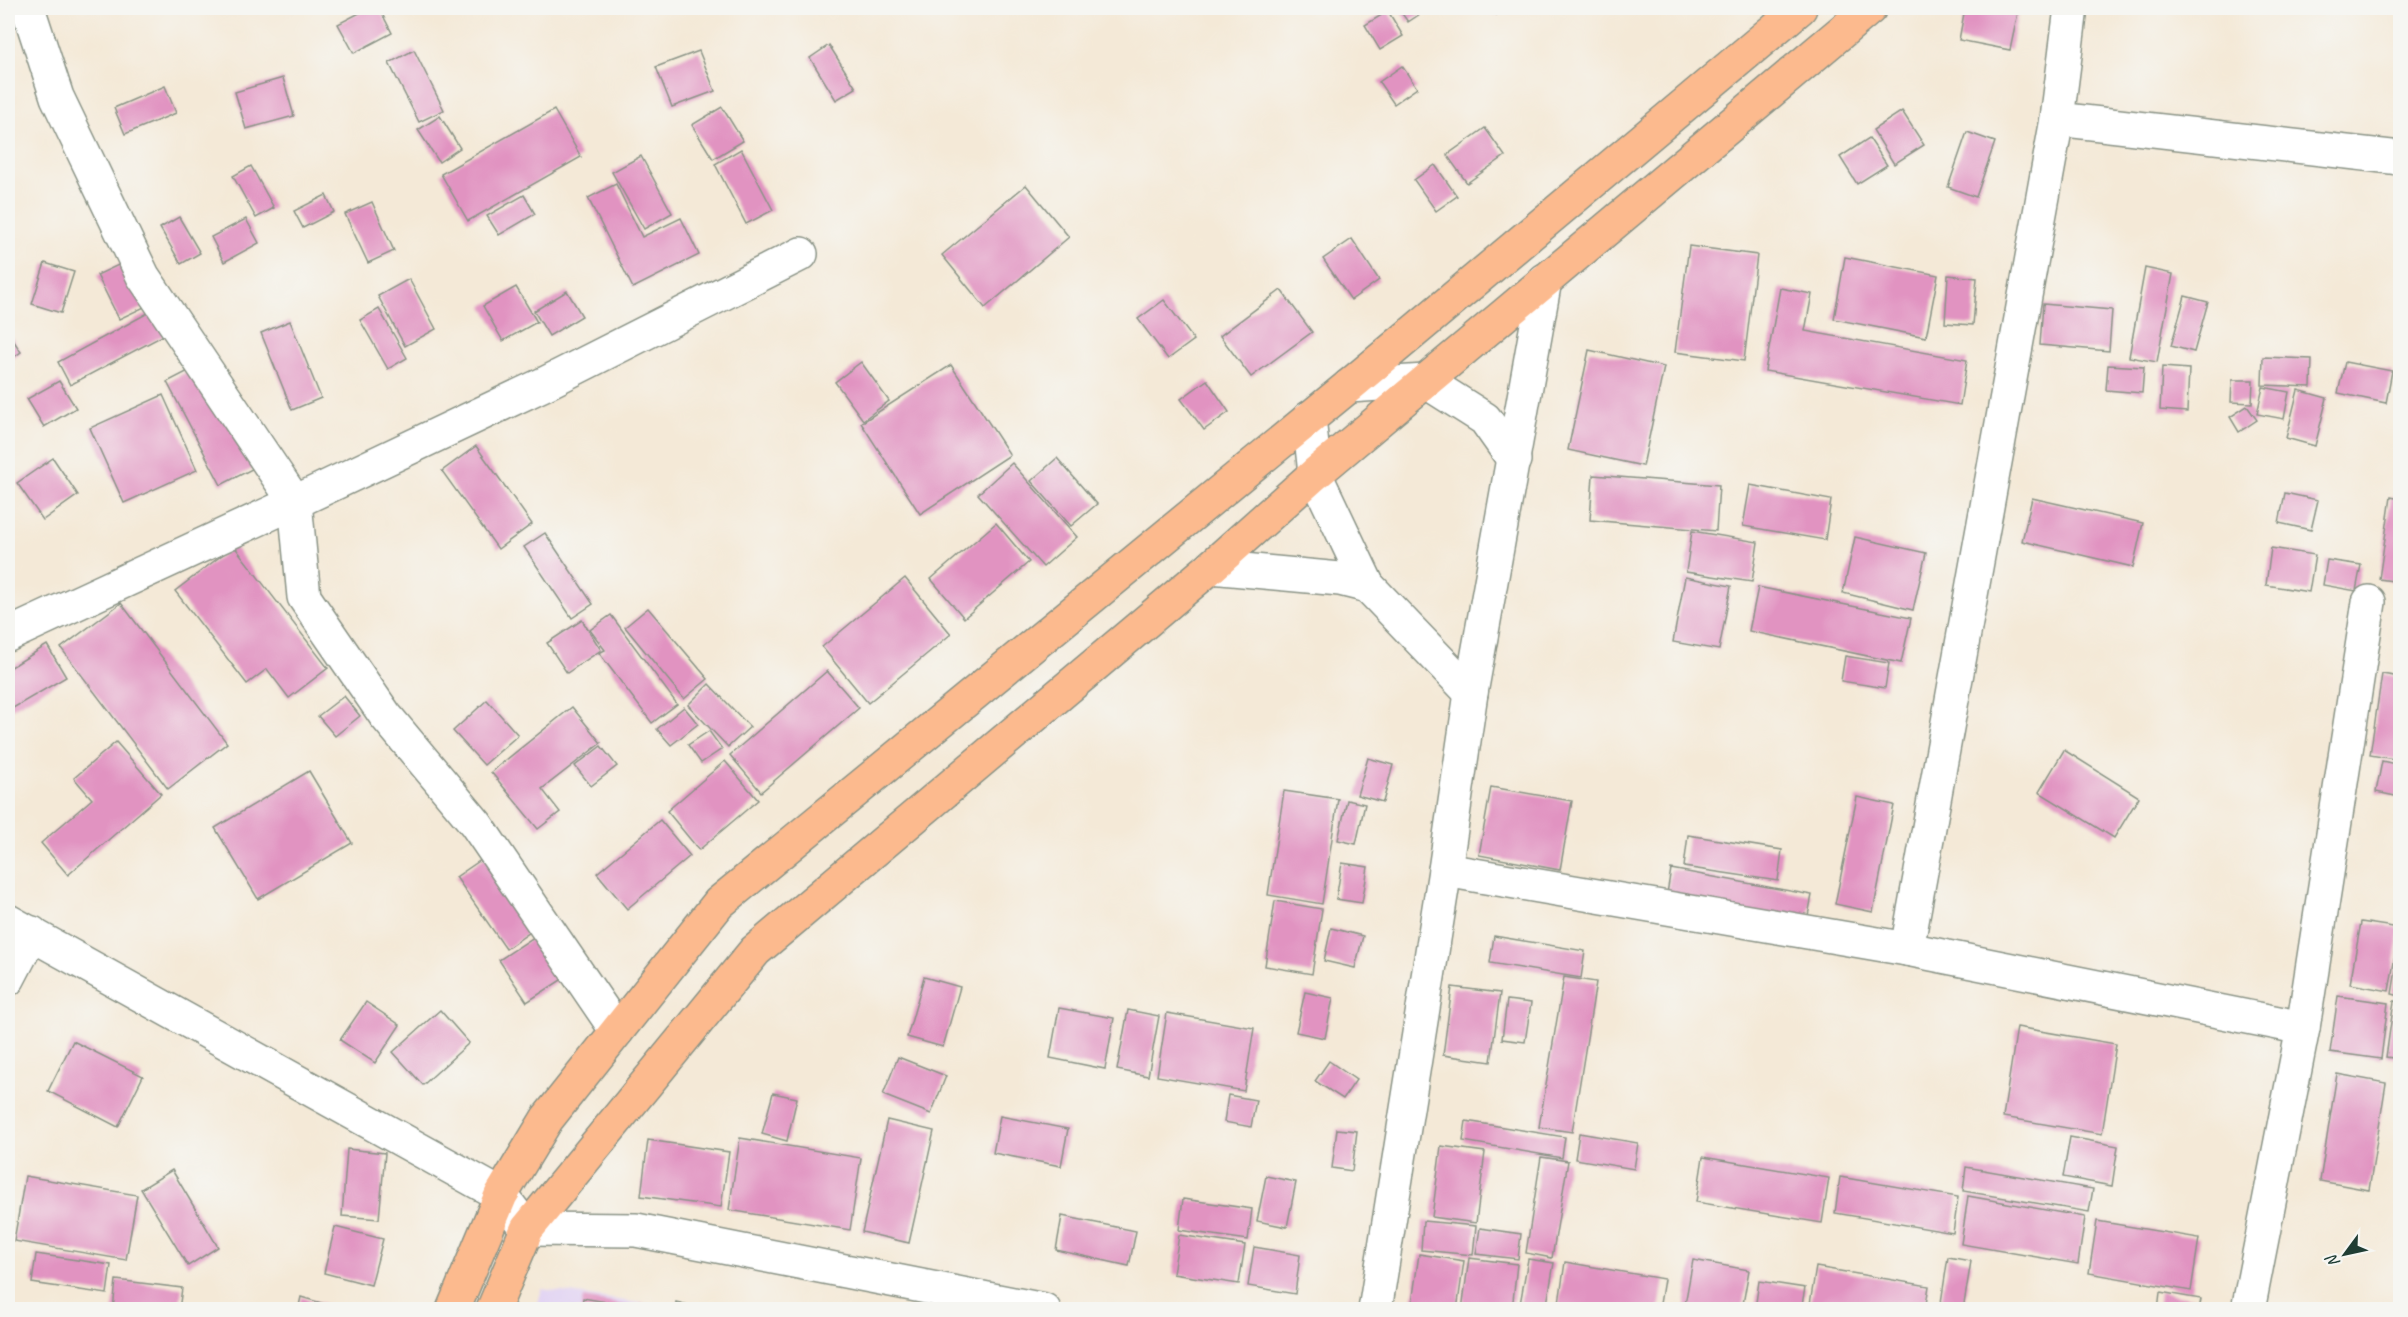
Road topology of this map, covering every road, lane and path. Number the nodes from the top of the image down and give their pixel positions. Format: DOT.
graph roads {
  1 [pos="28,8"];
  2 [pos="1800,8"];
  3 [pos="1870,8"];
  4 [pos="2071,8"];
  5 [pos="2056,119"];
  6 [pos="2400,158"];
  7 [pos="801,254"];
  8 [pos="1545,280"];
  9 [pos="1425,381"];
  10 [pos="1349,386"];
  11 [pos="1309,418"];
  12 [pos="1514,460"];
  13 [pos="1315,474"];
  14 [pos="295,502"];
  15 [pos="1211,567"];
  16 [pos="1368,586"];
  17 [pos="2369,602"];
  18 [pos="8,635"];
  19 [pos="1471,693"];
  20 [pos="1445,870"];
  21 [pos="20,927"];
  22 [pos="1907,949"];
  23 [pos="8,979"];
  24 [pos="2303,1028"];
  25 [pos="617,1031"];
  26 [pos="501,1195"];
  27 [pos="527,1229"];
  28 [pos="453,1310"];
  29 [pos="493,1310"];
  30 [pos="1044,1310"];
  31 [pos="1375,1310"];
  32 [pos="2248,1310"];
  1 -- 14 [label="street"];
  2 -- 10 [label="main road"];
  3 -- 8 [label="main road"];
  4 -- 5 [label="street"];
  5 -- 6 [label="street"];
  5 -- 22 [label="street"];
  7 -- 14 [label="street"];
  8 -- 9 [label="main road"];
  8 -- 12 [label="street"];
  9 -- 10 [label="street"];
  9 -- 12 [label="street"];
  9 -- 13 [label="main road"];
  10 -- 11 [label="main road"];
  11 -- 13 [label="street"];
  11 -- 25 [label="main road"];
  12 -- 19 [label="street"];
  13 -- 15 [label="main road"];
  13 -- 16 [label="street"];
  14 -- 18 [label="street"];
  14 -- 25 [label="street"];
  15 -- 16 [label="street"];
  15 -- 27 [label="main road"];
  16 -- 19 [label="street"];
  17 -- 24 [label="street"];
  19 -- 20 [label="street"];
  20 -- 22 [label="street"];
  20 -- 31 [label="street"];
  21 -- 23 [label="street"];
  21 -- 26 [label="street"];
  22 -- 24 [label="street"];
  24 -- 32 [label="street"];
  25 -- 26 [label="main road"];
  26 -- 27 [label="street"];
  26 -- 28 [label="main road"];
  27 -- 29 [label="main road"];
  27 -- 30 [label="street"];
}
